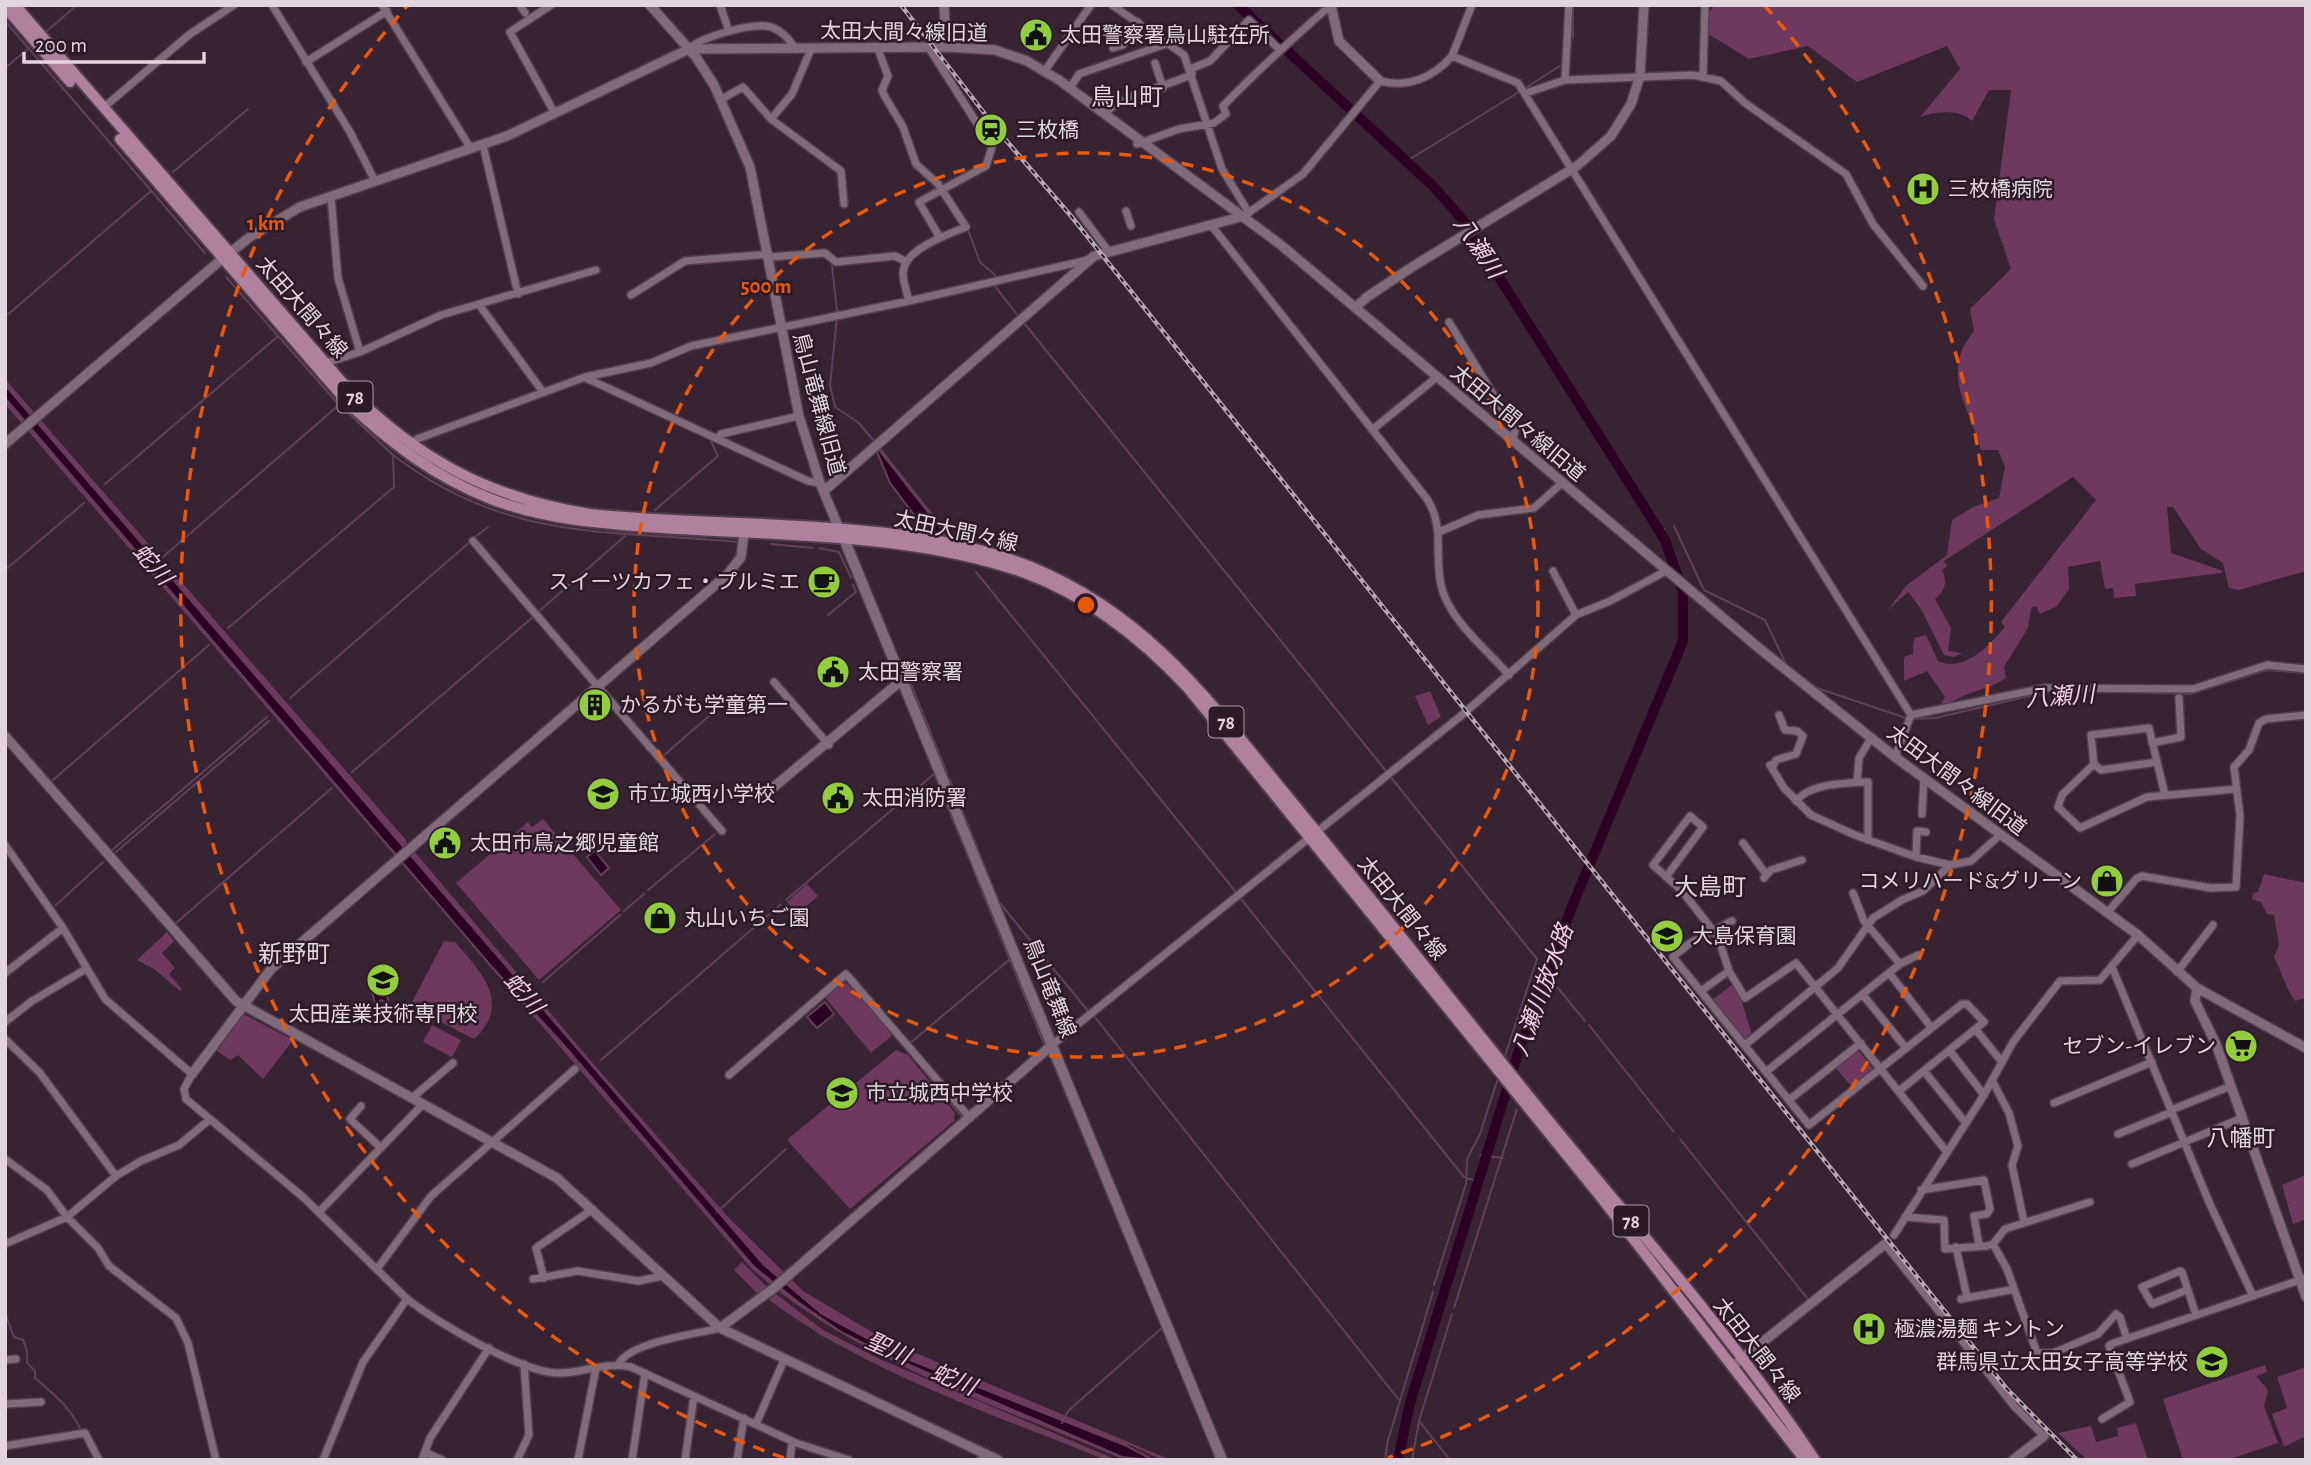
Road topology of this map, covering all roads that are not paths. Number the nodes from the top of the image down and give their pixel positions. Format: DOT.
graph roads {
  1 [pos="15,5"];
  2 [pos="234,5"];
  3 [pos="272,5"];
  4 [pos="520,5"];
  5 [pos="551,5"];
  6 [pos="650,5"];
  7 [pos="720,5"];
  8 [pos="944,5"];
  9 [pos="1091,5"];
  10 [pos="1112,5"];
  11 [pos="1472,5"];
  12 [pos="1569,5"];
  13 [pos="1644,5"];
  14 [pos="1705,5"];
  15 [pos="5,7"];
  16 [pos="1331,7"];
  17 [pos="384,8"];
  18 [pos="525,13"];
  19 [pos="1138,22"];
  20 [pos="729,31"];
  21 [pos="1169,43"];
  22 [pos="946,47"];
  23 [pos="929,48"];
  24 [pos="1113,48"];
  25 [pos="1283,48"];
  26 [pos="689,49"];
  27 [pos="796,49"];
  28 [pos="811,49"];
  29 [pos="878,49"];
  30 [pos="1452,56"];
  31 [pos="306,62"];
  32 [pos="1155,63"];
  33 [pos="1044,72"];
  34 [pos="1191,72"];
  35 [pos="1640,76"];
  36 [pos="1703,76"];
  37 [pos="1565,80"];
  38 [pos="1380,81"];
  39 [pos="1070,88"];
  40 [pos="1163,88"];
  41 [pos="1526,93"];
  42 [pos="722,99"];
  43 [pos="102,109"];
  44 [pos="554,112"];
  45 [pos="1105,114"];
  46 [pos="771,119"];
  47 [pos="1207,125"];
  48 [pos="1140,143"];
  49 [pos="483,145"];
  50 [pos="471,149"];
  51 [pos="1573,168"];
  52 [pos="375,181"];
  53 [pos="941,188"];
  54 [pos="331,197"];
  55 [pos="845,204"];
  56 [pos="1126,211"];
  57 [pos="1079,212"];
  58 [pos="1246,215"];
  59 [pos="1211,225"];
  60 [pos="1131,226"];
  61 [pos="940,238"];
  62 [pos="1109,252"];
  63 [pos="226,256"];
  64 [pos="769,256"];
  65 [pos="1088,260"];
  66 [pos="906,262"];
  67 [pos="596,270"];
  68 [pos="1923,286"];
  69 [pos="518,293"];
  70 [pos="631,295"];
  71 [pos="909,301"];
  72 [pos="480,306"];
  73 [pos="1356,307"];
  74 [pos="1449,322"];
  75 [pos="780,326"];
  76 [pos="360,352"];
  77 [pos="326,363"];
  78 [pos="585,377"];
  79 [pos="1437,377"];
  80 [pos="543,392"];
  81 [pos="799,416"];
  82 [pos="1372,430"];
  83 [pos="718,438"];
  84 [pos="1513,440"];
  85 [pos="5,444"];
  86 [pos="411,446"];
  87 [pos="1563,483"];
  88 [pos="822,487"];
  89 [pos="1439,532"];
  90 [pos="744,534"];
  91 [pos="842,536"];
  92 [pos="473,541"];
  93 [pos="1553,572"];
  94 [pos="1669,573"];
  95 [pos="1576,615"];
  96 [pos="2306,669"];
  97 [pos="1509,675"];
  98 [pos="774,682"];
  99 [pos="904,683"];
  100 [pos="598,686"];
  101 [pos="2179,698"];
  102 [pos="1779,715"];
  103 [pos="2306,715"];
  104 [pos="1910,719"];
  105 [pos="5,736"];
  106 [pos="1871,738"];
  107 [pos="2152,743"];
  108 [pos="828,744"];
  109 [pos="1895,757"];
  110 [pos="2157,762"];
  111 [pos="2094,764"];
  112 [pos="1924,778"];
  113 [pos="1857,782"];
  114 [pos="2236,789"];
  115 [pos="2165,795"];
  116 [pos="1796,801"];
  117 [pos="1922,814"];
  118 [pos="722,831"];
  119 [pos="1926,832"];
  120 [pos="1312,834"];
  121 [pos="2001,834"];
  122 [pos="1868,840"];
  123 [pos="1742,843"];
  124 [pos="5,845"];
  125 [pos="1916,857"];
  126 [pos="1802,860"];
  127 [pos="1950,866"];
  128 [pos="1666,877"];
  129 [pos="1853,893"];
  130 [pos="2107,913"];
  131 [pos="1732,921"];
  132 [pos="1867,924"];
  133 [pos="2213,925"];
  134 [pos="63,928"];
  135 [pos="1714,932"];
  136 [pos="2138,935"];
  137 [pos="1918,955"];
  138 [pos="1900,964"];
  139 [pos="2112,967"];
  140 [pos="86,969"];
  141 [pos="1729,971"];
  142 [pos="2177,972"];
  143 [pos="5,973"];
  144 [pos="1890,974"];
  145 [pos="1816,987"];
  146 [pos="2197,988"];
  147 [pos="1701,991"];
  148 [pos="1863,995"];
  149 [pos="242,1005"];
  150 [pos="1838,1015"];
  151 [pos="5,1022"];
  152 [pos="1931,1027"];
  153 [pos="1976,1030"];
  154 [pos="5,1039"];
  155 [pos="1860,1043"];
  156 [pos="1052,1045"];
  157 [pos="1745,1045"];
  158 [pos="1906,1048"];
  159 [pos="2306,1048"];
  160 [pos="1950,1051"];
  161 [pos="2002,1062"];
  162 [pos="2152,1062"];
  163 [pos="453,1063"];
  164 [pos="1880,1068"];
  165 [pos="575,1069"];
  166 [pos="1766,1072"];
  167 [pos="1924,1072"];
  168 [pos="192,1074"];
  169 [pos="729,1075"];
  170 [pos="1992,1080"];
  171 [pos="2231,1086"];
  172 [pos="1899,1091"];
  173 [pos="1984,1094"];
  174 [pos="412,1098"];
  175 [pos="1789,1100"];
  176 [pos="2054,1103"];
  177 [pos="423,1104"];
  178 [pos="361,1106"];
  179 [pos="2172,1111"];
  180 [pos="970,1118"];
  181 [pos="2242,1118"];
  182 [pos="209,1120"];
  183 [pos="1965,1122"];
  184 [pos="2118,1134"];
  185 [pos="494,1141"];
  186 [pos="2184,1142"];
  187 [pos="381,1148"];
  188 [pos="1946,1151"];
  189 [pos="5,1159"];
  190 [pos="2132,1164"];
  191 [pos="116,1176"];
  192 [pos="1921,1190"];
  193 [pos="2090,1202"];
  194 [pos="593,1209"];
  195 [pos="319,1212"];
  196 [pos="67,1217"];
  197 [pos="1905,1217"];
  198 [pos="2024,1222"];
  199 [pos="1894,1235"];
  200 [pos="5,1244"];
  201 [pos="1885,1244"];
  202 [pos="1993,1244"];
  203 [pos="1979,1245"];
  204 [pos="1956,1247"];
  205 [pos="377,1269"];
  206 [pos="663,1276"];
  207 [pos="544,1278"];
  208 [pos="533,1279"];
  209 [pos="2303,1279"];
  210 [pos="2010,1290"];
  211 [pos="2188,1290"];
  212 [pos="2253,1296"];
  213 [pos="2306,1297"];
  214 [pos="407,1298"];
  215 [pos="2196,1315"];
  216 [pos="720,1328"];
  217 [pos="2127,1339"];
  218 [pos="489,1348"];
  219 [pos="16,1359"];
  220 [pos="5,1360"];
  221 [pos="785,1360"];
  222 [pos="1738,1362"];
  223 [pos="524,1364"];
  224 [pos="618,1365"];
  225 [pos="596,1368"];
  226 [pos="645,1373"];
  227 [pos="694,1396"];
  228 [pos="41,1402"];
  229 [pos="5,1404"];
  230 [pos="744,1418"];
  231 [pos="2102,1419"];
  232 [pos="756,1424"];
  233 [pos="2044,1436"];
  234 [pos="792,1442"];
  235 [pos="5,1446"];
  236 [pos="424,1456"];
  237 [pos="845,1459"];
  238 [pos="99,1460"];
  239 [pos="216,1460"];
  240 [pos="323,1460"];
  241 [pos="442,1460"];
  242 [pos="517,1460"];
  243 [pos="578,1460"];
  244 [pos="632,1460"];
  245 [pos="685,1460"];
  246 [pos="737,1460"];
  247 [pos="790,1460"];
  248 [pos="998,1460"];
  249 [pos="1222,1460"];
  250 [pos="1805,1460"];
  251 [pos="1815,1460"];
  252 [pos="2013,1460"];
  1 -- 43 [label="main road, 太田大間々線 / 78"];
  2 -- 43 [label="street"];
  3 -- 31 [label="street"];
  4 -- 18 [label="street"];
  5 -- 44 [label="street"];
  6 -- 26 [label="street"];
  7 -- 20 [label="street"];
  8 -- 22 [label="street"];
  9 -- 33 [label="street"];
  10 -- 19 [label="street"];
  11 -- 30 [label="street"];
  12 -- 37 [label="street"];
  13 -- 35 [label="street"];
  14 -- 36 [label="street"];
  15 -- 63 [label="main road, 太田大間々線 / 78"];
  16 -- 25 [label="street"];
  16 -- 38 [label="street"];
  17 -- 31 [label="street"];
  17 -- 50 [label="street"];
  19 -- 21 [label="street"];
  19 -- 24 [label="street"];
  20 -- 26 [label="street"];
  20 -- 27 [label="street"];
  21 -- 34 [label="street"];
  21 -- 39 [label="street"];
  22 -- 23 [label="street, 太田大間々線旧道"];
  22 -- 33 [label="street, 太田大間々線旧道"];
  23 -- 29 [label="street, 太田大間々線旧道"];
  23 -- 53 [label="street"];
  25 -- 34 [label="street"];
  25 -- 47 [label="street"];
  26 -- 27 [label="street, 太田大間々線旧道"];
  26 -- 42 [label="street, 鳥山竜舞線旧道"];
  26 -- 44 [label="street"];
  27 -- 28 [label="street, 太田大間々線旧道"];
  28 -- 29 [label="street, 太田大間々線旧道"];
  28 -- 46 [label="street"];
  29 -- 53 [label="street"];
  30 -- 38 [label="street"];
  30 -- 41 [label="street"];
  31 -- 52 [label="street"];
  32 -- 40 [label="street"];
  33 -- 39 [label="street, 太田大間々線旧道"];
  34 -- 40 [label="street"];
  34 -- 47 [label="street"];
  35 -- 36 [label="street"];
  35 -- 37 [label="street"];
  35 -- 51 [label="street"];
  36 -- 68 [label="street"];
  37 -- 41 [label="street"];
  38 -- 58 [label="street"];
  39 -- 45 [label="street, 太田大間々線旧道"];
  40 -- 45 [label="street"];
  41 -- 51 [label="street"];
  42 -- 46 [label="street"];
  42 -- 64 [label="street, 鳥山竜舞線旧道"];
  43 -- 63 [label="main road, 太田大間々線 / 78"];
  44 -- 49 [label="street"];
  45 -- 48 [label="street, 太田大間々線旧道"];
  46 -- 55 [label="street"];
  47 -- 48 [label="street"];
  47 -- 58 [label="street"];
  48 -- 58 [label="street, 太田大間々線旧道"];
  49 -- 50 [label="street"];
  49 -- 69 [label="street"];
  50 -- 52 [label="street"];
  51 -- 73 [label="street"];
  51 -- 104 [label="street"];
  52 -- 54 [label="street"];
  53 -- 61 [label="street"];
  53 -- 61 [label="street"];
  54 -- 63 [label="street"];
  54 -- 76 [label="street"];
  56 -- 60 [label="street"];
  57 -- 62 [label="street"];
  58 -- 59 [label="street"];
  58 -- 73 [label="street, 太田大間々線旧道"];
  59 -- 62 [label="street"];
  59 -- 82 [label="street"];
  61 -- 66 [label="street"];
  62 -- 65 [label="street"];
  63 -- 77 [label="main road, 太田大間々線 / 78"];
  63 -- 85 [label="street"];
  63 -- 90 [label="main road, 太田大間々線 / 78"];
  64 -- 66 [label="street"];
  64 -- 70 [label="street"];
  64 -- 75 [label="street, 鳥山竜舞線旧道"];
  65 -- 71 [label="street"];
  65 -- 88 [label="street"];
  66 -- 71 [label="street"];
  67 -- 69 [label="street"];
  69 -- 72 [label="street"];
  71 -- 75 [label="street"];
  72 -- 76 [label="street"];
  72 -- 80 [label="street"];
  73 -- 79 [label="street, 太田大間々線旧道"];
  74 -- 84 [label="street"];
  75 -- 78 [label="street"];
  75 -- 81 [label="street, 鳥山竜舞線旧道"];
  76 -- 77 [label="street"];
  77 -- 86 [label="main road, 太田大間々線 / 78"];
  78 -- 80 [label="street"];
  78 -- 83 [label="street"];
  79 -- 82 [label="street"];
  79 -- 84 [label="street, 太田大間々線旧道"];
  80 -- 86 [label="street"];
  81 -- 83 [label="street"];
  81 -- 88 [label="street, 鳥山竜舞線旧道"];
  82 -- 89 [label="street"];
  83 -- 88 [label="street"];
  84 -- 87 [label="street, 太田大間々線旧道"];
  86 -- 91 [label="main road, 太田大間々線 / 78"];
  87 -- 89 [label="street"];
  87 -- 94 [label="street, 太田大間々線旧道"];
  88 -- 91 [label="street, 鳥山竜舞線旧道"];
  89 -- 97 [label="street"];
  90 -- 91 [label="main road, 太田大間々線 / 78"];
  90 -- 100 [label="street"];
  91 -- 99 [label="main road, 鳥山竜舞線"];
  91 -- 120 [label="main road, 太田大間々線 / 78"];
  92 -- 100 [label="street"];
  93 -- 95 [label="street"];
  94 -- 95 [label="street"];
  94 -- 106 [label="street, 太田大間々線旧道"];
  95 -- 97 [label="street"];
  96 -- 104 [label="street"];
  97 -- 120 [label="street"];
  98 -- 108 [label="street"];
  99 -- 108 [label="street"];
  99 -- 156 [label="main road, 鳥山竜舞線"];
  100 -- 118 [label="street"];
  100 -- 149 [label="street"];
  101 -- 107 [label="street"];
  102 -- 116 [label="street"];
  103 -- 114 [label="street"];
  104 -- 109 [label="street"];
  105 -- 149 [label="street"];
  106 -- 109 [label="street, 太田大間々線旧道"];
  106 -- 113 [label="street"];
  107 -- 110 [label="street"];
  107 -- 111 [label="street"];
  108 -- 108 [label="street"];
  109 -- 112 [label="street, 太田大間々線旧道"];
  110 -- 111 [label="street"];
  110 -- 115 [label="street"];
  111 -- 115 [label="street"];
  112 -- 117 [label="street"];
  112 -- 121 [label="street, 太田大間々線旧道"];
  113 -- 116 [label="street"];
  113 -- 122 [label="street"];
  114 -- 115 [label="street"];
  114 -- 130 [label="street"];
  116 -- 122 [label="street"];
  119 -- 125 [label="street"];
  120 -- 156 [label="street"];
  120 -- 222 [label="main road, 太田大間々線 / 78"];
  121 -- 127 [label="street"];
  121 -- 130 [label="street, 太田大間々線旧道"];
  122 -- 125 [label="street"];
  123 -- 126 [label="street"];
  124 -- 134 [label="street"];
  125 -- 127 [label="street"];
  127 -- 132 [label="street"];
  128 -- 128 [label="street"];
  128 -- 135 [label="street"];
  129 -- 132 [label="street"];
  130 -- 136 [label="street, 太田大間々線旧道"];
  131 -- 135 [label="street"];
  132 -- 138 [label="street"];
  132 -- 145 [label="street"];
  133 -- 142 [label="street"];
  134 -- 140 [label="street"];
  134 -- 143 [label="street"];
  135 -- 141 [label="street"];
  135 -- 147 [label="street"];
  136 -- 139 [label="street"];
  136 -- 142 [label="street, 太田大間々線旧道"];
  137 -- 138 [label="street"];
  138 -- 144 [label="street"];
  139 -- 161 [label="street"];
  139 -- 162 [label="street"];
  140 -- 151 [label="street"];
  140 -- 168 [label="street"];
  141 -- 145 [label="street"];
  141 -- 147 [label="street"];
  142 -- 146 [label="street, 太田大間々線旧道"];
  144 -- 148 [label="street"];
  144 -- 152 [label="street"];
  145 -- 150 [label="street"];
  145 -- 157 [label="street"];
  146 -- 159 [label="street, 太田大間々線旧道"];
  146 -- 171 [label="street"];
  147 -- 157 [label="street"];
  148 -- 150 [label="street"];
  148 -- 158 [label="street"];
  149 -- 168 [label="street"];
  149 -- 174 [label="street"];
  150 -- 155 [label="street"];
  150 -- 166 [label="street"];
  152 -- 153 [label="street"];
  152 -- 158 [label="street"];
  153 -- 160 [label="street"];
  153 -- 161 [label="street"];
  154 -- 191 [label="street"];
  155 -- 164 [label="street"];
  155 -- 175 [label="street"];
  156 -- 180 [label="street"];
  156 -- 249 [label="main road, 鳥山竜舞線"];
  157 -- 166 [label="street"];
  158 -- 164 [label="street"];
  160 -- 167 [label="street"];
  160 -- 173 [label="street"];
  161 -- 170 [label="street"];
  162 -- 176 [label="street"];
  162 -- 179 [label="street"];
  163 -- 174 [label="street"];
  164 -- 172 [label="street"];
  164 -- 175 [label="street"];
  165 -- 185 [label="street"];
  166 -- 175 [label="street"];
  167 -- 172 [label="street"];
  167 -- 183 [label="street"];
  168 -- 182 [label="street"];
  169 -- 180 [label="street"];
  170 -- 173 [label="street"];
  170 -- 198 [label="street"];
  171 -- 179 [label="street"];
  171 -- 181 [label="street"];
  172 -- 188 [label="street"];
  173 -- 183 [label="street"];
  174 -- 177 [label="street"];
  177 -- 185 [label="street"];
  177 -- 187 [label="street"];
  178 -- 187 [label="street"];
  179 -- 184 [label="street"];
  179 -- 186 [label="street"];
  180 -- 216 [label="street"];
  181 -- 186 [label="street"];
  181 -- 209 [label="street"];
  182 -- 191 [label="street"];
  182 -- 195 [label="street"];
  183 -- 188 [label="street"];
  185 -- 194 [label="street"];
  185 -- 205 [label="street"];
  186 -- 190 [label="street"];
  186 -- 212 [label="street"];
  187 -- 195 [label="street"];
  188 -- 192 [label="street"];
  189 -- 196 [label="street"];
  191 -- 196 [label="street"];
  192 -- 197 [label="street"];
  192 -- 203 [label="street"];
  193 -- 198 [label="street"];
  194 -- 206 [label="street"];
  194 -- 207 [label="street"];
  195 -- 205 [label="street"];
  196 -- 200 [label="street"];
  196 -- 239 [label="street"];
  197 -- 199 [label="street"];
  197 -- 204 [label="street"];
  198 -- 202 [label="street"];
  201 -- 222 [label="street"];
  201 -- 233 [label="street"];
  202 -- 203 [label="street"];
  202 -- 217 [label="street"];
  203 -- 204 [label="street"];
  204 -- 210 [label="street"];
  205 -- 214 [label="street"];
  206 -- 207 [label="street"];
  206 -- 216 [label="street"];
  207 -- 208 [label="street"];
  209 -- 212 [label="street"];
  209 -- 213 [label="street"];
  211 -- 211 [label="street"];
  211 -- 215 [label="street"];
  212 -- 215 [label="street"];
  214 -- 218 [label="street"];
  214 -- 240 [label="street"];
  215 -- 217 [label="street"];
  216 -- 221 [label="street"];
  216 -- 224 [label="street"];
  217 -- 231 [label="street"];
  218 -- 223 [label="street"];
  218 -- 236 [label="street"];
  219 -- 220 [label="street"];
  221 -- 232 [label="street"];
  221 -- 248 [label="street"];
  222 -- 250 [label="main road, 太田大間々線 / 78"];
  222 -- 251 [label="main road, 太田大間々線 / 78"];
  223 -- 225 [label="street"];
  223 -- 242 [label="street"];
  224 -- 225 [label="street"];
  224 -- 226 [label="street"];
  225 -- 243 [label="street"];
  226 -- 227 [label="street"];
  226 -- 244 [label="street"];
  227 -- 230 [label="street"];
  227 -- 245 [label="street"];
  228 -- 229 [label="street"];
  230 -- 232 [label="street"];
  230 -- 246 [label="street"];
  232 -- 234 [label="street"];
  233 -- 252 [label="street"];
  234 -- 237 [label="street"];
  234 -- 247 [label="street"];
  235 -- 238 [label="street"];
  236 -- 241 [label="street"];
}
